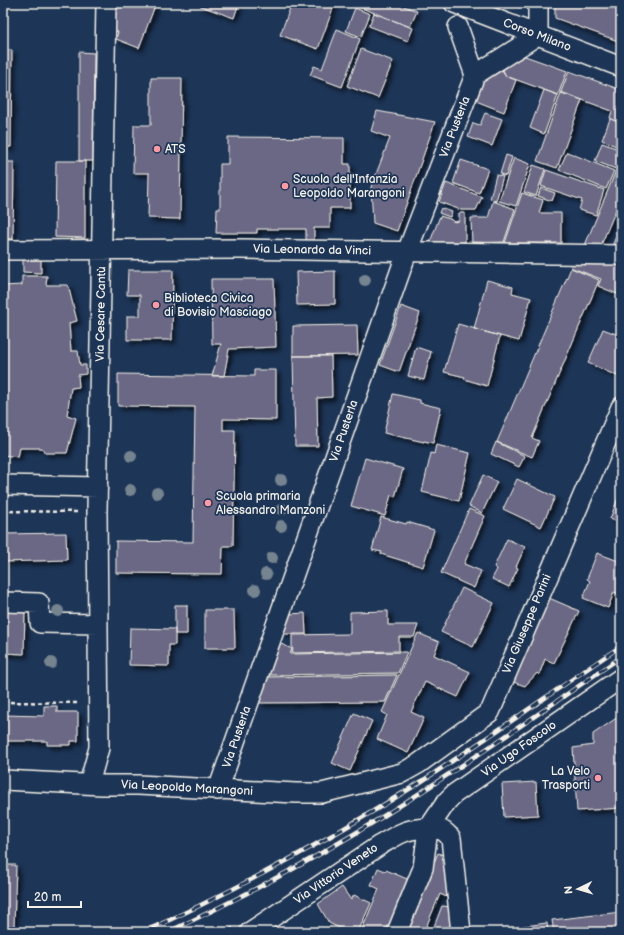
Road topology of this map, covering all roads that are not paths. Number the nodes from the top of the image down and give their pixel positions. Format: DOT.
graph roads {
  1 [pos="106,3"];
  2 [pos="454,3"];
  3 [pos="538,3"];
  4 [pos="458,27"];
  5 [pos="538,35"];
  6 [pos="621,67"];
  7 [pos="475,74"];
  8 [pos="101,249"];
  9 [pos="3,250"];
  10 [pos="407,252"];
  11 [pos="621,255"];
  12 [pos="621,407"];
  13 [pos="3,485"];
  14 [pos="98,487"];
  15 [pos="3,602"];
  16 [pos="98,624"];
  17 [pos="621,678"];
  18 [pos="3,780"];
  19 [pos="369,782"];
  20 [pos="89,784"];
  21 [pos="218,790"];
  22 [pos="428,829"];
  23 [pos="250,932"];
  24 [pos="397,932"];
  25 [pos="461,932"];
  1 -- 8 [label="street, Via Cesare Cantù"];
  2 -- 5 [label="street, Corso Milano"];
  3 -- 5 [label="street"];
  4 -- 7 [label="street"];
  5 -- 6 [label="street, Corso Milano"];
  5 -- 7 [label="street"];
  7 -- 10 [label="street, Via Pusterla"];
  8 -- 9 [label="street, Via Leonardo da Vinci"];
  8 -- 10 [label="street, Via Leonardo da Vinci"];
  8 -- 14 [label="street, Via Cesare Cantù"];
  10 -- 11 [label="street, Via Leonardo da Vinci"];
  10 -- 21 [label="street, Via Pusterla"];
  12 -- 19 [label="street, Via Giuseppe Parini"];
  13 -- 14 [label="street"];
  14 -- 16 [label="street, Via Cesare Cantù"];
  15 -- 16 [label="street"];
  16 -- 20 [label="street, Via Cesare Cantù"];
  17 -- 22 [label="street, Via Ugo Foscolo"];
  18 -- 20 [label="street, Via Leopoldo Marangoni"];
  19 -- 21 [label="street, Via Leopoldo Marangoni"];
  20 -- 21 [label="street, Via Leopoldo Marangoni"];
  22 -- 23 [label="street, Via Vittorio Veneto"];
  22 -- 24 [label="street"];
  22 -- 25 [label="street, Via Vittorio Veneto"];
}
